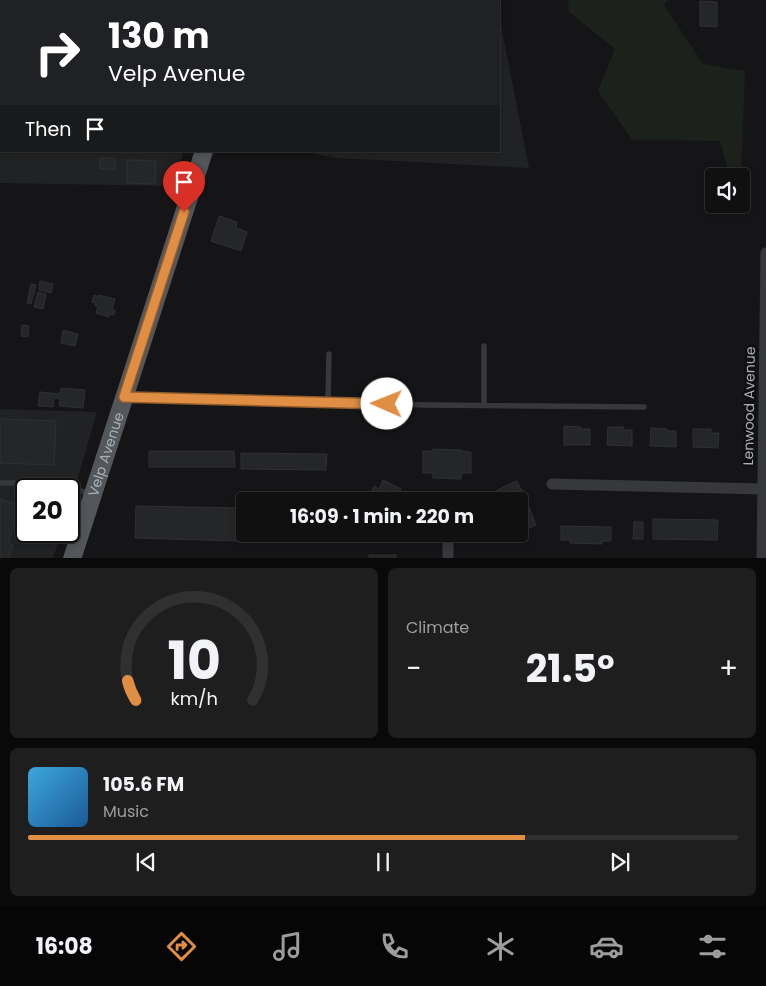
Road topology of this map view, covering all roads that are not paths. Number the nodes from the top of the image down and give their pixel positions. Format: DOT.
graph roads {
  1 [pos="204,152"];
  2 [pos="766,253"];
  3 [pos="484,346"];
  4 [pos="329,354"];
  5 [pos="124,397"];
  6 [pos="328,402"];
  7 [pos="484,405"];
  8 [pos="644,407"];
  9 [pos="0,482"];
  10 [pos="15,482"];
  11 [pos="552,484"];
  12 [pos="763,489"];
  13 [pos="80,491"];
  14 [pos="93,494"];
  15 [pos="764,536"];
  16 [pos="448,542"];
  17 [pos="72,558"];
  18 [pos="448,558"];
  19 [pos="762,558"];
  1 -- 5 [label="main road, Velp Avenue"];
  2 -- 12 [label="street, Lenwood Avenue"];
  3 -- 7 [label="lane"];
  4 -- 6 [label="lane"];
  5 -- 6 [label="lane"];
  5 -- 14 [label="main road, Velp Avenue"];
  6 -- 7 [label="lane"];
  7 -- 8 [label="lane"];
  9 -- 10 [label="lane"];
  11 -- 12 [label="street"];
  12 -- 15 [label="street, Lenwood Avenue"];
  13 -- 14 [label="lane"];
  14 -- 17 [label="main road, Velp Avenue"];
  15 -- 19 [label="street, Lenwood Avenue"];
  16 -- 18 [label="street"];
}
